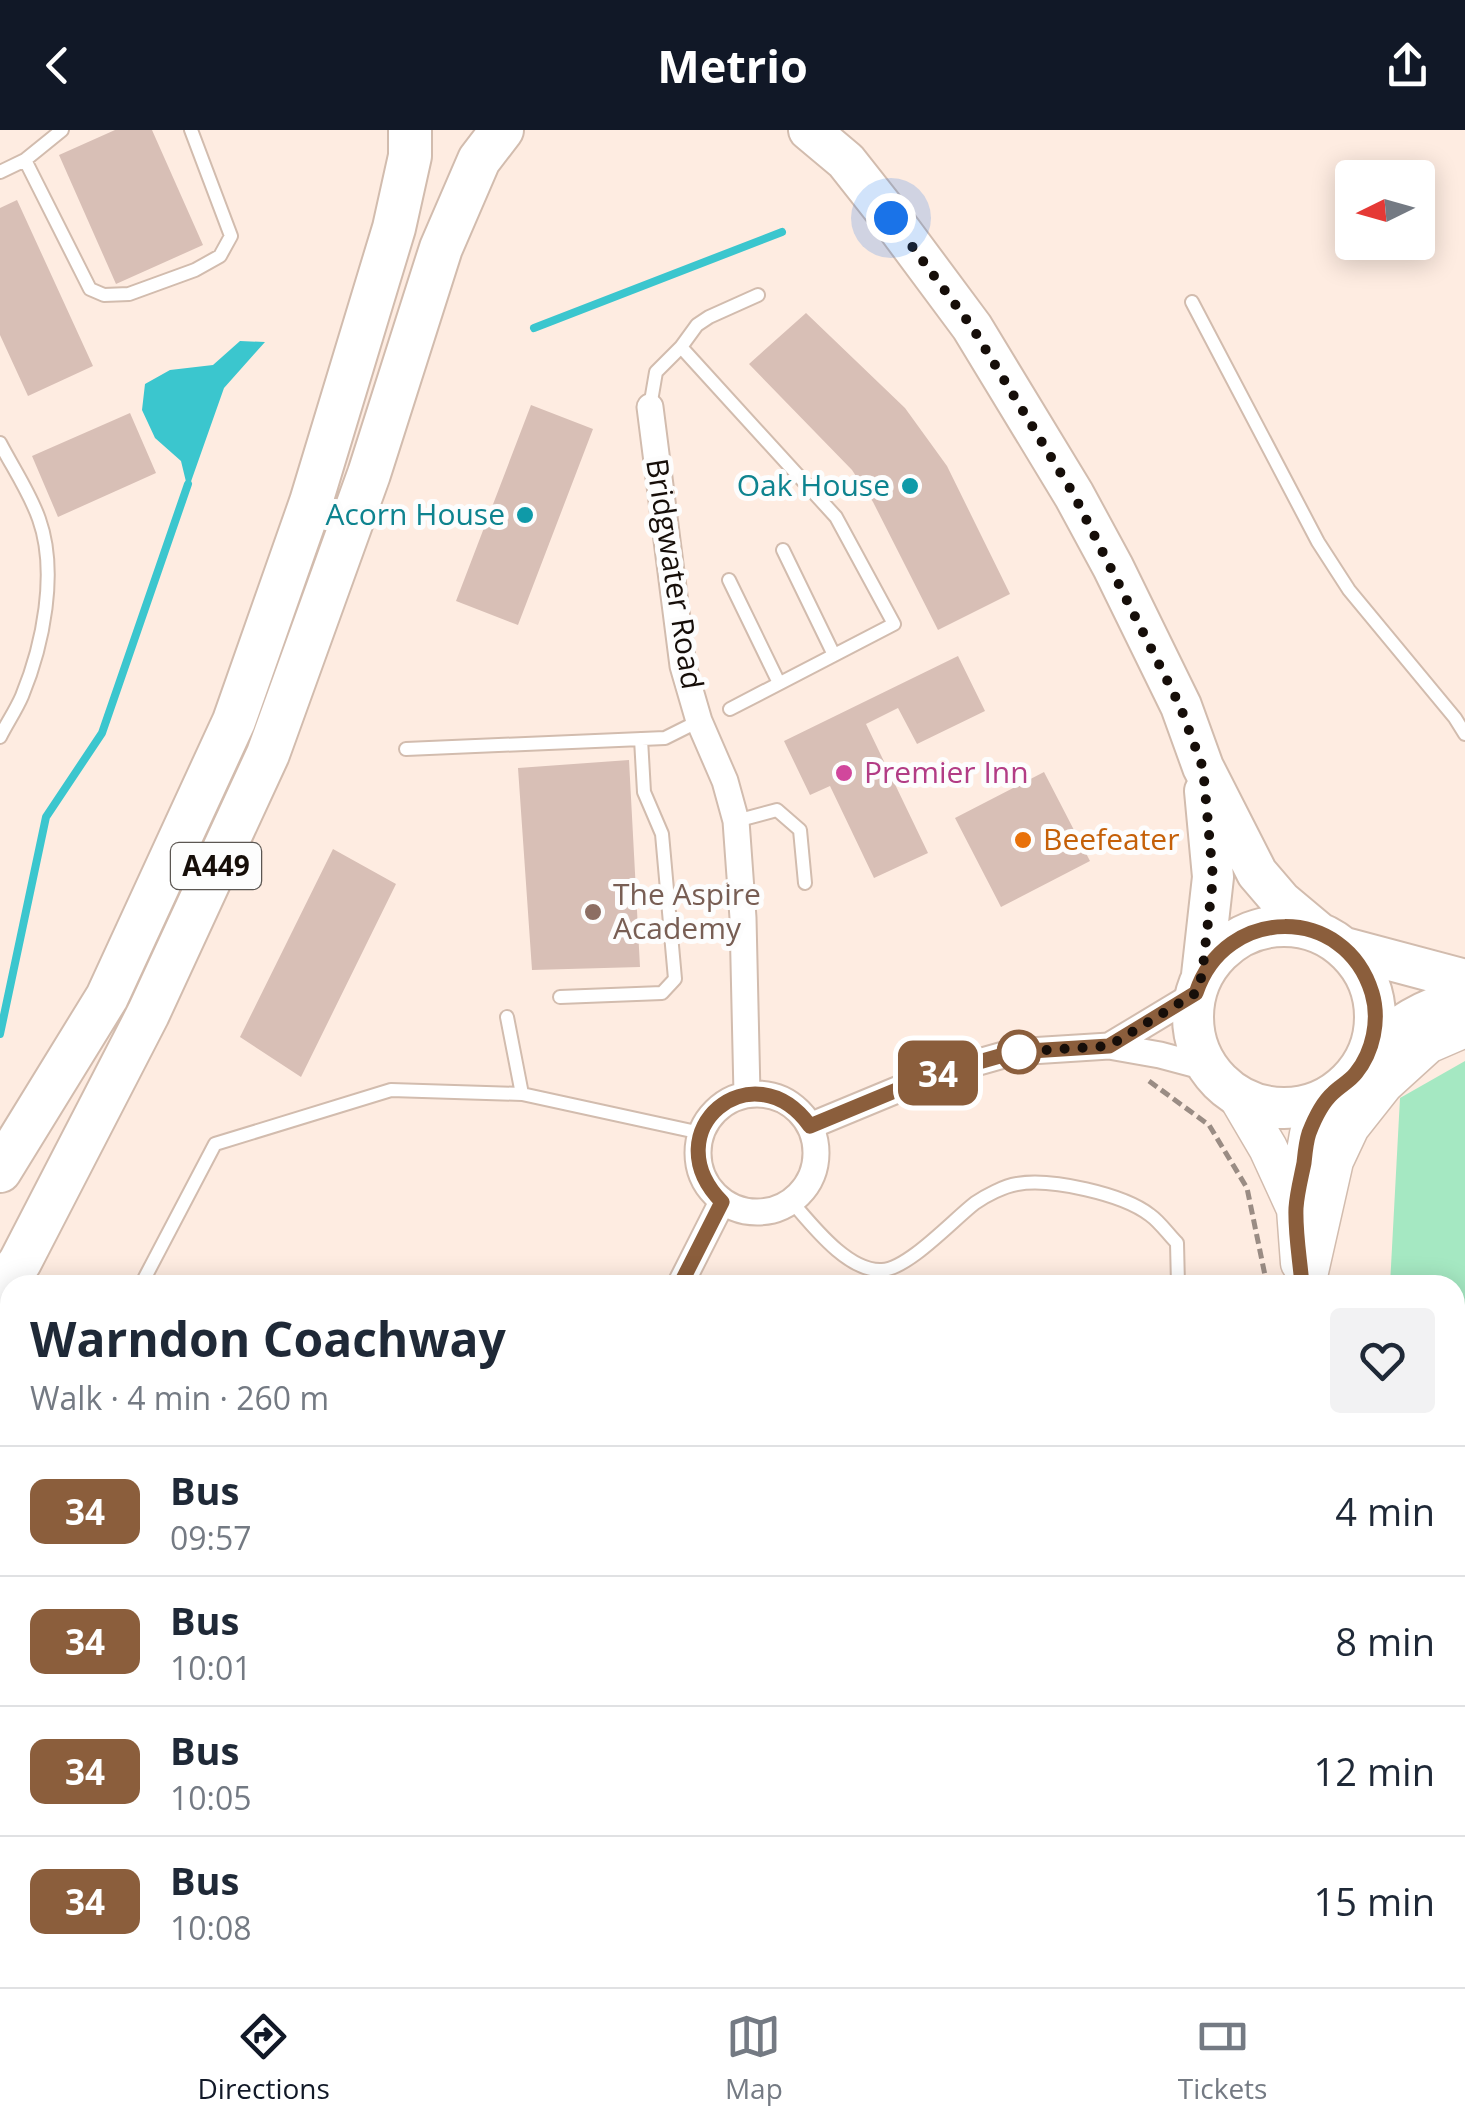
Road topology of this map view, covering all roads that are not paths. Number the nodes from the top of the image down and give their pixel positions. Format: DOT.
graph roads {
  1 [pos="62,130"];
  2 [pos="191,130"];
  3 [pos="410,130"];
  4 [pos="502,130"];
  5 [pos="809,130"];
  6 [pos="838,146"];
  7 [pos="25,160"];
  8 [pos="0,172"];
  9 [pos="758,294"];
  10 [pos="1192,302"];
  11 [pos="682,347"];
  12 [pos="650,407"];
  13 [pos="0,443"];
  14 [pos="783,550"];
  15 [pos="729,580"];
  16 [pos="834,655"];
  17 [pos="779,683"];
  18 [pos="730,709"];
  19 [pos="699,721"];
  20 [pos="1465,734"];
  21 [pos="0,737"];
  22 [pos="641,739"];
  23 [pos="406,749"];
  24 [pos="1203,768"];
  25 [pos="736,821"];
  26 [pos="805,883"];
  27 [pos="1331,940"];
  28 [pos="1465,980"];
  29 [pos="1199,984"];
  30 [pos="560,997"];
  31 [pos="1465,998"];
  32 [pos="507,1017"];
  33 [pos="1465,1028"];
  34 [pos="1109,1046"];
  35 [pos="1368,1054"];
  36 [pos="1206,1068"];
  37 [pos="522,1094"];
  38 [pos="747,1094"];
  39 [pos="1330,1095"];
  40 [pos="1238,1098"];
  41 [pos="810,1126"];
  42 [pos="701,1133"];
  43 [pos="0,1171"];
  44 [pos="722,1202"];
  45 [pos="792,1202"];
  46 [pos="1296,1209"];
  47 [pos="11,1275"];
  48 [pos="146,1275"];
  49 [pos="685,1275"];
  50 [pos="1178,1275"];
  51 [pos="1303,1275"];
  52 [pos="1306,1275"];
  1 -- 7 [label="lane"];
  2 -- 7 [label="lane"];
  3 -- 43 [label="highway, A449"];
  4 -- 47 [label="highway, A449"];
  5 -- 6 [label="main road"];
  6 -- 24 [label="main road"];
  7 -- 8 [label="lane"];
  9 -- 11 [label="lane"];
  10 -- 20 [label="lane"];
  11 -- 12 [label="lane"];
  11 -- 16 [label="lane"];
  12 -- 19 [label="street, Bridgwater Road"];
  13 -- 21 [label="lane"];
  14 -- 16 [label="lane"];
  15 -- 17 [label="lane"];
  16 -- 17 [label="lane"];
  17 -- 18 [label="lane"];
  19 -- 22 [label="lane"];
  19 -- 25 [label="street, Bridgwater Road"];
  22 -- 23 [label="lane"];
  22 -- 30 [label="lane"];
  24 -- 27 [label="main road"];
  24 -- 29 [label="main road"];
  25 -- 26 [label="lane"];
  25 -- 38 [label="street, Bridgwater Road"];
  27 -- 28 [label="main road"];
  27 -- 29 [label="main road"];
  27 -- 35 [label="main road"];
  29 -- 34 [label="street"];
  29 -- 36 [label="main road"];
  31 -- 35 [label="main road"];
  32 -- 37 [label="lane"];
  33 -- 52 [label="main road"];
  34 -- 36 [label="street"];
  34 -- 41 [label="street"];
  35 -- 39 [label="main road"];
  36 -- 40 [label="main road"];
  37 -- 42 [label="lane"];
  37 -- 48 [label="lane"];
  38 -- 41 [label="street"];
  38 -- 42 [label="street"];
  39 -- 40 [label="main road"];
  39 -- 46 [label="main road"];
  40 -- 46 [label="main road"];
  41 -- 45 [label="street"];
  42 -- 44 [label="street"];
  44 -- 45 [label="street"];
  44 -- 49 [label="street"];
  45 -- 50 [label="lane"];
  46 -- 51 [label="main road"];
}
